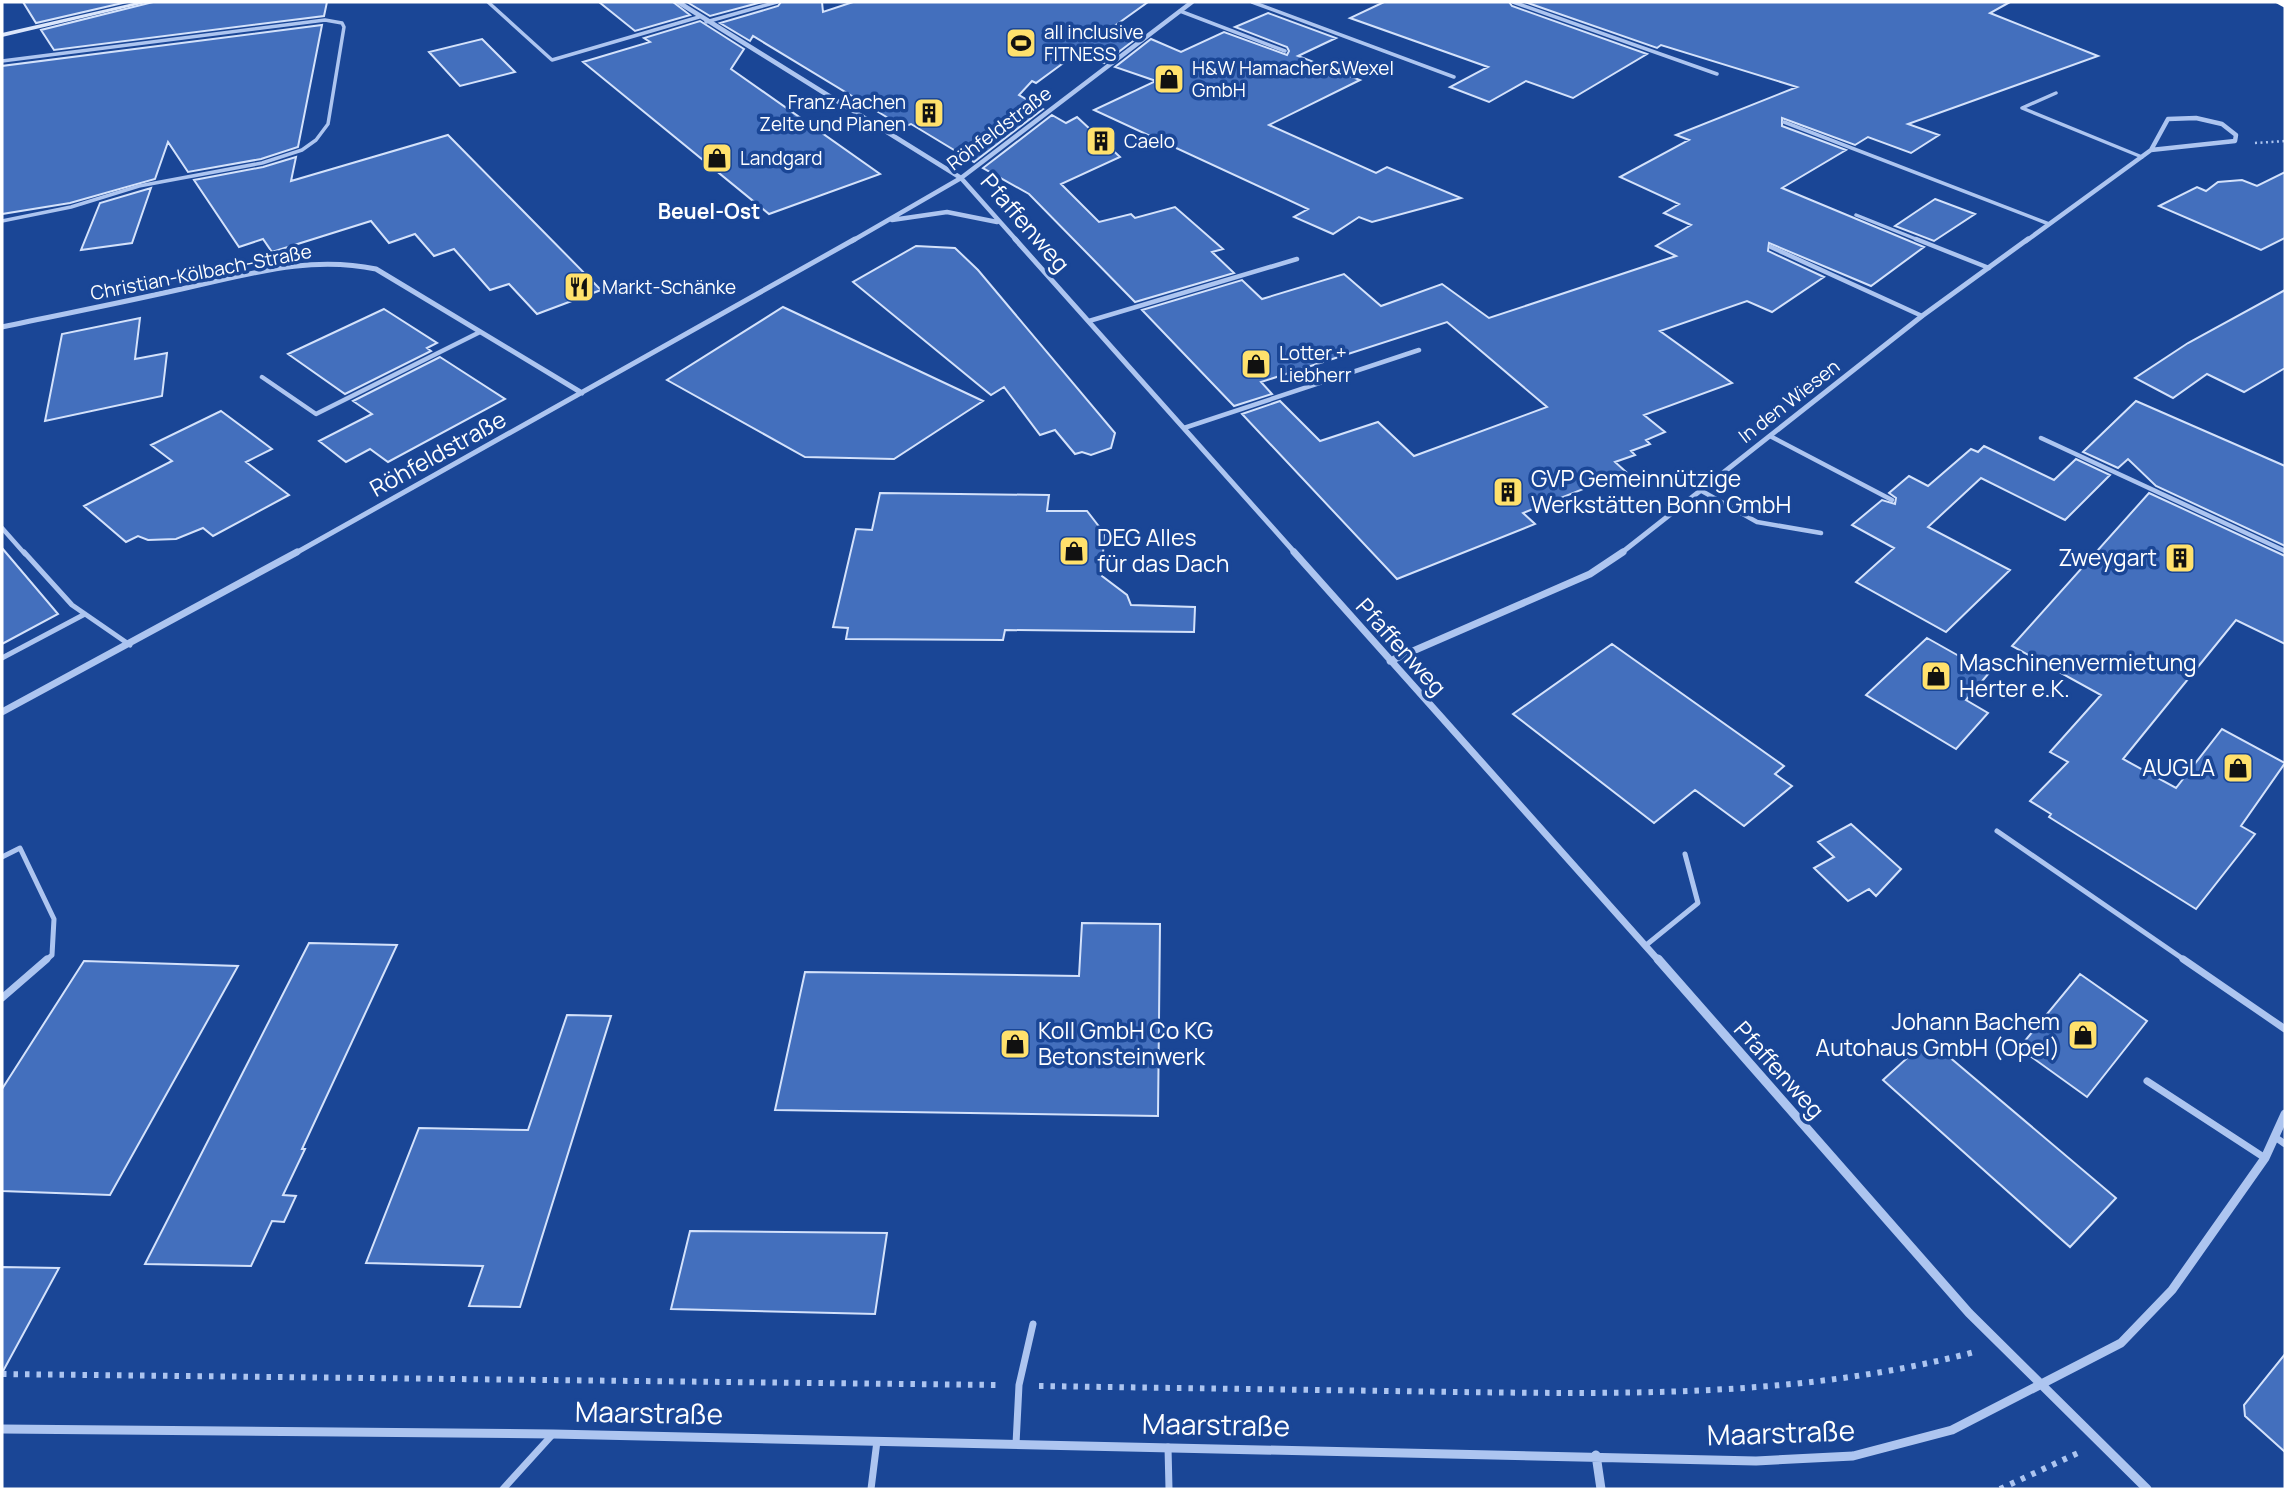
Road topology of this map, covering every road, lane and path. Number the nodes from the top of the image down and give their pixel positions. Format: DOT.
graph roads {
  1 [pos="146,2"];
  2 [pos="488,2"];
  3 [pos="678,2"];
  4 [pos="777,2"];
  5 [pos="1192,2"];
  6 [pos="1252,2"];
  7 [pos="1513,2"];
  8 [pos="2279,2"];
  9 [pos="2285,5"];
  10 [pos="1180,11"];
  11 [pos="699,17"];
  12 [pos="706,22"];
  13 [pos="2,35"];
  14 [pos="1285,51"];
  15 [pos="2,61"];
  16 [pos="1717,74"];
  17 [pos="1454,77"];
  18 [pos="2056,93"];
  19 [pos="1784,121"];
  20 [pos="2235,141"];
  21 [pos="2285,141"];
  22 [pos="2151,150"];
  23 [pos="2142,157"];
  24 [pos="961,178"];
  25 [pos="1856,215"];
  26 [pos="2,221"];
  27 [pos="888,221"];
  28 [pos="998,222"];
  29 [pos="2049,224"];
  30 [pos="1771,247"];
  31 [pos="1297,259"];
  32 [pos="1989,268"];
  33 [pos="1922,316"];
  34 [pos="1089,321"];
  35 [pos="2,327"];
  36 [pos="480,332"];
  37 [pos="1419,350"];
  38 [pos="262,377"];
  39 [pos="582,393"];
  40 [pos="1184,428"];
  41 [pos="1770,436"];
  42 [pos="2041,438"];
  43 [pos="1700,490"];
  44 [pos="1892,500"];
  45 [pos="2,528"];
  46 [pos="1821,533"];
  47 [pos="2285,551"];
  48 [pos="85,614"];
  49 [pos="131,645"];
  50 [pos="2,657"];
  51 [pos="1390,661"];
  52 [pos="2,712"];
  53 [pos="1997,831"];
  54 [pos="1685,854"];
  55 [pos="2,858"];
  56 [pos="1645,946"];
  57 [pos="2,998"];
  58 [pos="2285,1029"];
  59 [pos="2147,1081"];
  60 [pos="2285,1114"];
  61 [pos="2274,1137"];
  62 [pos="2285,1144"];
  63 [pos="2265,1157"];
  64 [pos="1033,1324"];
  65 [pos="2040,1386"];
  66 [pos="2,1429"];
  67 [pos="553,1434"];
  68 [pos="877,1441"];
  69 [pos="2101,1443"];
  70 [pos="1016,1444"];
  71 [pos="1168,1447"];
  72 [pos="1596,1455"];
  73 [pos="503,1489"];
  74 [pos="870,1489"];
  75 [pos="1169,1489"];
  76 [pos="1601,1489"];
  77 [pos="2000,1489"];
  78 [pos="2147,1489"];
  1 -- 13 [label="main road"];
  2 -- 11 [label="lane"];
  3 -- 11 [label="street, Pfaffenweg"];
  4 -- 12 [label="lane"];
  5 -- 10 [label="street, Röhfeldstraße"];
  6 -- 17 [label="lane"];
  7 -- 16 [label="lane"];
  8 -- 9 [label="highway"];
  10 -- 14 [label="lane"];
  10 -- 24 [label="street, Röhfeldstraße"];
  11 -- 12 [label="street, Pfaffenweg"];
  12 -- 24 [label="street, Pfaffenweg"];
  15 -- 26 [label="lane"];
  18 -- 23 [label="lane"];
  19 -- 29 [label="lane"];
  20 -- 21 [label="path"];
  20 -- 22 [label="street, In den Wiesen"];
  20 -- 22 [label="street, In den Wiesen"];
  22 -- 23 [label="street, In den Wiesen"];
  23 -- 29 [label="street, In den Wiesen"];
  24 -- 27 [label="street, Röhfeldstraße"];
  24 -- 28 [label="street, Pfaffenweg"];
  25 -- 32 [label="lane"];
  27 -- 28 [label="street, Röhfeldstraße"];
  27 -- 39 [label="street, Röhfeldstraße"];
  28 -- 34 [label="street, Pfaffenweg"];
  29 -- 32 [label="street, In den Wiesen"];
  30 -- 33 [label="lane"];
  31 -- 34 [label="lane"];
  32 -- 33 [label="street, In den Wiesen"];
  33 -- 41 [label="street, In den Wiesen"];
  34 -- 40 [label="street, Pfaffenweg"];
  35 -- 36 [label="street, Christian-Kölbach-Straße"];
  36 -- 38 [label="lane"];
  36 -- 39 [label="street, Christian-Kölbach-Straße"];
  37 -- 40 [label="lane"];
  39 -- 49 [label="street, Röhfeldstraße"];
  40 -- 51 [label="street, Pfaffenweg"];
  41 -- 43 [label="street, In den Wiesen"];
  41 -- 44 [label="lane"];
  42 -- 47 [label="lane"];
  43 -- 46 [label="lane"];
  43 -- 51 [label="street, In den Wiesen"];
  45 -- 48 [label="lane"];
  48 -- 49 [label="lane"];
  48 -- 50 [label="lane"];
  49 -- 52 [label="street, Röhfeldstraße"];
  51 -- 56 [label="street, Pfaffenweg"];
  53 -- 58 [label="lane"];
  54 -- 56 [label="lane"];
  55 -- 57 [label="lane"];
  56 -- 65 [label="street, Pfaffenweg"];
  59 -- 63 [label="lane"];
  60 -- 61 [label="street, Maarstraße"];
  61 -- 62 [label="lane"];
  61 -- 63 [label="street, Maarstraße"];
  63 -- 65 [label="street, Maarstraße"];
  64 -- 70 [label="lane"];
  65 -- 69 [label="street, Pfaffenweg"];
  65 -- 72 [label="street, Maarstraße"];
  66 -- 67 [label="street, Maarstraße"];
  67 -- 68 [label="street, Maarstraße"];
  67 -- 73 [label="lane"];
  68 -- 70 [label="street, Maarstraße"];
  68 -- 74 [label="lane"];
  69 -- 77 [label="path"];
  69 -- 78 [label="street, Pfaffenweg"];
  70 -- 71 [label="street, Maarstraße"];
  71 -- 72 [label="street, Maarstraße"];
  71 -- 75 [label="lane"];
  72 -- 76 [label="street"];
}
